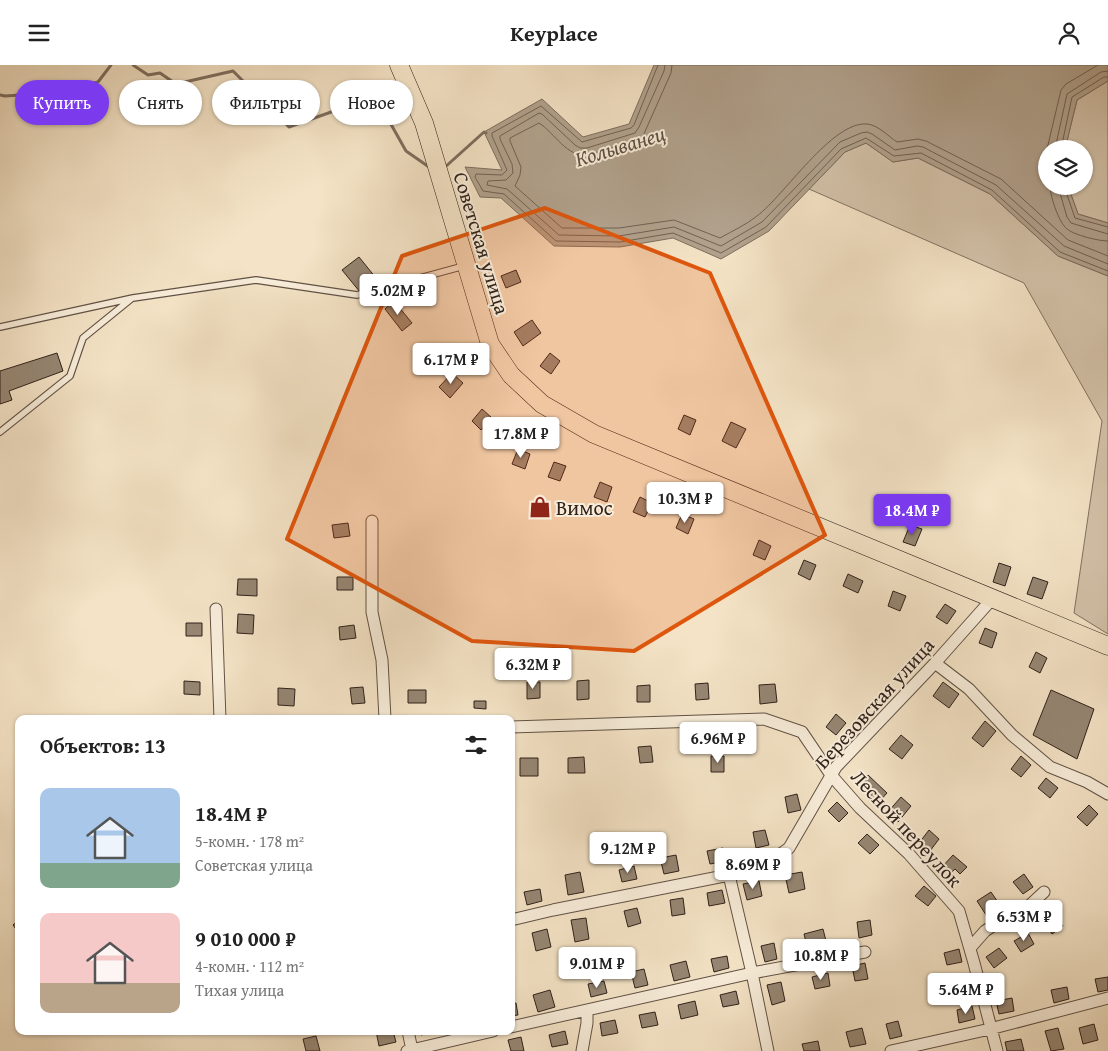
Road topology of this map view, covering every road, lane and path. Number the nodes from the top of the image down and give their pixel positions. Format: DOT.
graph roads {
  1 [pos="399,65"];
  2 [pos="466,266"];
  3 [pos="133,298"];
  4 [pos="0,327"];
  5 [pos="0,432"];
  6 [pos="372,521"];
  7 [pos="992,599"];
  8 [pos="216,609"];
  9 [pos="1108,646"];
  10 [pos="935,663"];
  11 [pos="220,715"];
  12 [pos="385,715"];
  13 [pos="515,727"];
  14 [pos="831,775"];
  15 [pos="1108,794"];
  16 [pos="729,875"];
  17 [pos="1044,892"];
  18 [pos="515,919"];
  19 [pos="970,948"];
  20 [pos="865,952"];
  21 [pos="752,973"];
  22 [pos="1108,998"];
  23 [pos="587,1010"];
  24 [pos="515,1026"];
  25 [pos="990,1029"];
  26 [pos="408,1035"];
  27 [pos="475,1035"];
  28 [pos="409,1050"];
  29 [pos="582,1051"];
  30 [pos="768,1051"];
  31 [pos="891,1051"];
  32 [pos="997,1051"];
  1 -- 2 [label="main road, Советская улица"];
  2 -- 3 [label="lane"];
  2 -- 7 [label="main road, Советская улица"];
  3 -- 4 [label="lane"];
  3 -- 5 [label="lane"];
  6 -- 12 [label="street"];
  7 -- 9 [label="main road, Советская улица"];
  7 -- 10 [label="street, Березовская улица"];
  8 -- 11 [label="street"];
  10 -- 14 [label="street, Березовская улица"];
  10 -- 15 [label="street"];
  13 -- 14 [label="street, Лесной переулок"];
  14 -- 16 [label="street, Березовская улица"];
  14 -- 19 [label="street, Лесной переулок"];
  16 -- 18 [label="street, Березовская улица"];
  16 -- 21 [label="street"];
  17 -- 19 [label="street"];
  19 -- 25 [label="street, Лесной переулок"];
  20 -- 21 [label="street"];
  21 -- 23 [label="street"];
  21 -- 30 [label="street"];
  22 -- 25 [label="street"];
  23 -- 24 [label="street"];
  23 -- 29 [label="street"];
  25 -- 31 [label="street"];
  25 -- 32 [label="street, Лесной переулок"];
  26 -- 28 [label="street"];
  27 -- 28 [label="street"];
}
